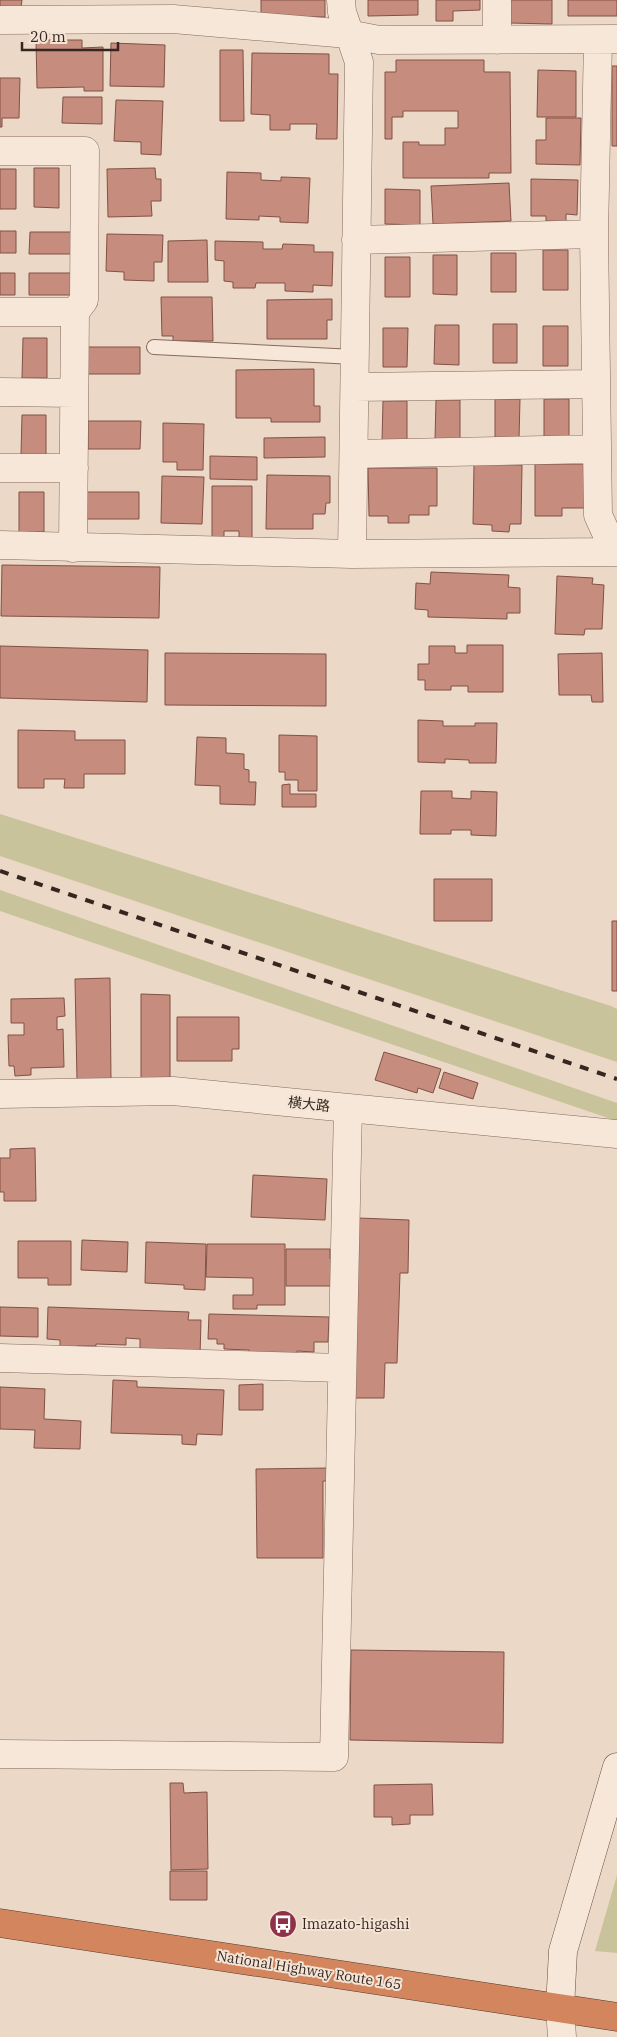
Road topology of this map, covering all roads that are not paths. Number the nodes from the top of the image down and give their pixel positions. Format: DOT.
graph roads {
  1 [pos="341,0"];
  2 [pos="497,0"];
  3 [pos="0,20"];
  4 [pos="348,34"];
  5 [pos="608,39"];
  6 [pos="497,40"];
  7 [pos="0,151"];
  8 [pos="606,205"];
  9 [pos="594,234"];
  10 [pos="356,240"];
  11 [pos="606,279"];
  12 [pos="0,312"];
  13 [pos="75,312"];
  14 [pos="154,347"];
  15 [pos="355,357"];
  16 [pos="603,368"];
  17 [pos="355,386"];
  18 [pos="0,392"];
  19 [pos="74,393"];
  20 [pos="604,440"];
  21 [pos="354,454"];
  22 [pos="0,468"];
  23 [pos="74,468"];
  24 [pos="0,545"];
  25 [pos="73,548"];
  26 [pos="612,552"];
  27 [pos="352,554"];
  28 [pos="0,1094"];
  29 [pos="348,1108"];
  30 [pos="617,1134"];
  31 [pos="0,1358"];
  32 [pos="342,1368"];
  33 [pos="0,1754"];
  34 [pos="617,1767"];
  35 [pos="0,1924"];
  36 [pos="560,2008"];
  37 [pos="610,2016"];
  38 [pos="562,2037"];
  1 -- 4 [label="street"];
  2 -- 6 [label="street"];
  3 -- 4 [label="street"];
  4 -- 6 [label="street"];
  4 -- 10 [label="street"];
  5 -- 6 [label="street"];
  5 -- 8 [label="street"];
  7 -- 13 [label="street"];
  8 -- 9 [label="street"];
  9 -- 10 [label="street"];
  9 -- 11 [label="street"];
  10 -- 15 [label="street"];
  11 -- 16 [label="street"];
  12 -- 13 [label="street"];
  13 -- 19 [label="street"];
  14 -- 15 [label="lane"];
  15 -- 17 [label="street"];
  16 -- 17 [label="street"];
  16 -- 20 [label="street"];
  17 -- 21 [label="street"];
  18 -- 19 [label="street"];
  19 -- 23 [label="street"];
  20 -- 21 [label="street"];
  20 -- 26 [label="street"];
  21 -- 27 [label="street"];
  22 -- 23 [label="street"];
  23 -- 25 [label="street"];
  24 -- 25 [label="street"];
  25 -- 27 [label="street"];
  26 -- 27 [label="street"];
  28 -- 29 [label="street, 横大路"];
  29 -- 30 [label="street, 横大路"];
  29 -- 32 [label="street"];
  31 -- 32 [label="street"];
  32 -- 33 [label="street"];
  34 -- 36 [label="street"];
  35 -- 36 [label="highway, National Highway Route 165"];
  36 -- 37 [label="highway, National Highway Route 165"];
  36 -- 38 [label="street"];
}
